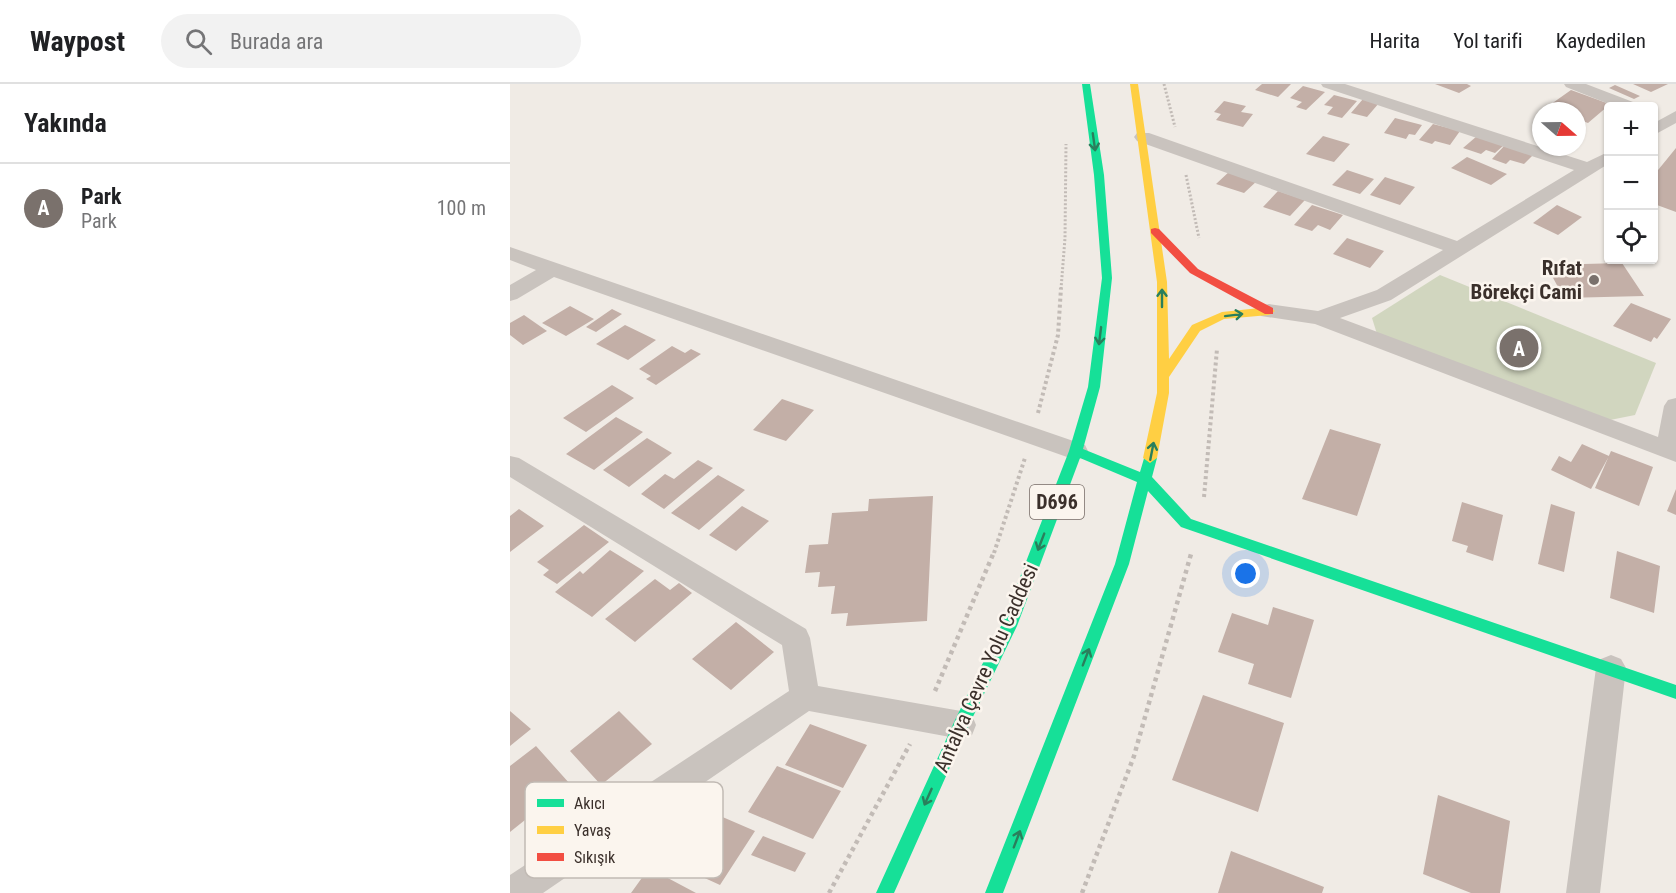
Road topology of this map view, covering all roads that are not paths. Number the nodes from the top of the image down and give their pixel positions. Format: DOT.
graph roads {
  1 [pos="1086,84"];
  2 [pos="1134,84"];
  3 [pos="1329,84"];
  4 [pos="1572,84"];
  5 [pos="1617,102"];
  6 [pos="1143,137"];
  7 [pos="1604,160"];
  8 [pos="1589,169"];
  9 [pos="1155,231"];
  10 [pos="1459,249"];
  11 [pos="510,253"];
  12 [pos="552,269"];
  13 [pos="510,294"];
  14 [pos="1269,311"];
  15 [pos="1319,318"];
  16 [pos="1162,377"];
  17 [pos="1676,406"];
  18 [pos="1076,451"];
  19 [pos="1672,451"];
  20 [pos="510,465"];
  21 [pos="1146,480"];
  22 [pos="1611,668"];
  23 [pos="1676,692"];
  24 [pos="805,697"];
  25 [pos="961,725"];
  26 [pos="678,782"];
  27 [pos="535,878"];
  28 [pos="513,893"];
  29 [pos="885,893"];
  30 [pos="994,893"];
  31 [pos="1583,893"];
  1 -- 18 [label="main road, Antalya Çevre Yolu Caddesi / D696, one-way"];
  2 -- 6 [label="main road"];
  3 -- 8 [label="street"];
  4 -- 5 [label="street"];
  6 -- 9 [label="main road"];
  6 -- 10 [label="street"];
  7 -- 8 [label="street"];
  8 -- 10 [label="street"];
  9 -- 14 [label="main road"];
  16 -- 9 [label="main road, one-way"];
  10 -- 15 [label="street"];
  11 -- 12 [label="street"];
  12 -- 13 [label="street"];
  12 -- 18 [label="street"];
  14 -- 15 [label="street"];
  16 -- 14 [label="main road, one-way"];
  15 -- 19 [label="street"];
  21 -- 16 [label="main road, one-way"];
  17 -- 19 [label="street"];
  18 -- 21 [label="main road"];
  18 -- 25 [label="main road, Antalya Çevre Yolu Caddesi / D696, one-way"];
  20 -- 24 [label="street"];
  21 -- 22 [label="main road"];
  30 -- 21 [label="main road, one-way"];
  22 -- 23 [label="main road"];
  22 -- 31 [label="street"];
  24 -- 25 [label="street"];
  24 -- 26 [label="street"];
  25 -- 29 [label="main road, Antalya Çevre Yolu Caddesi / D696, one-way"];
  27 -- 28 [label="street"];
}
